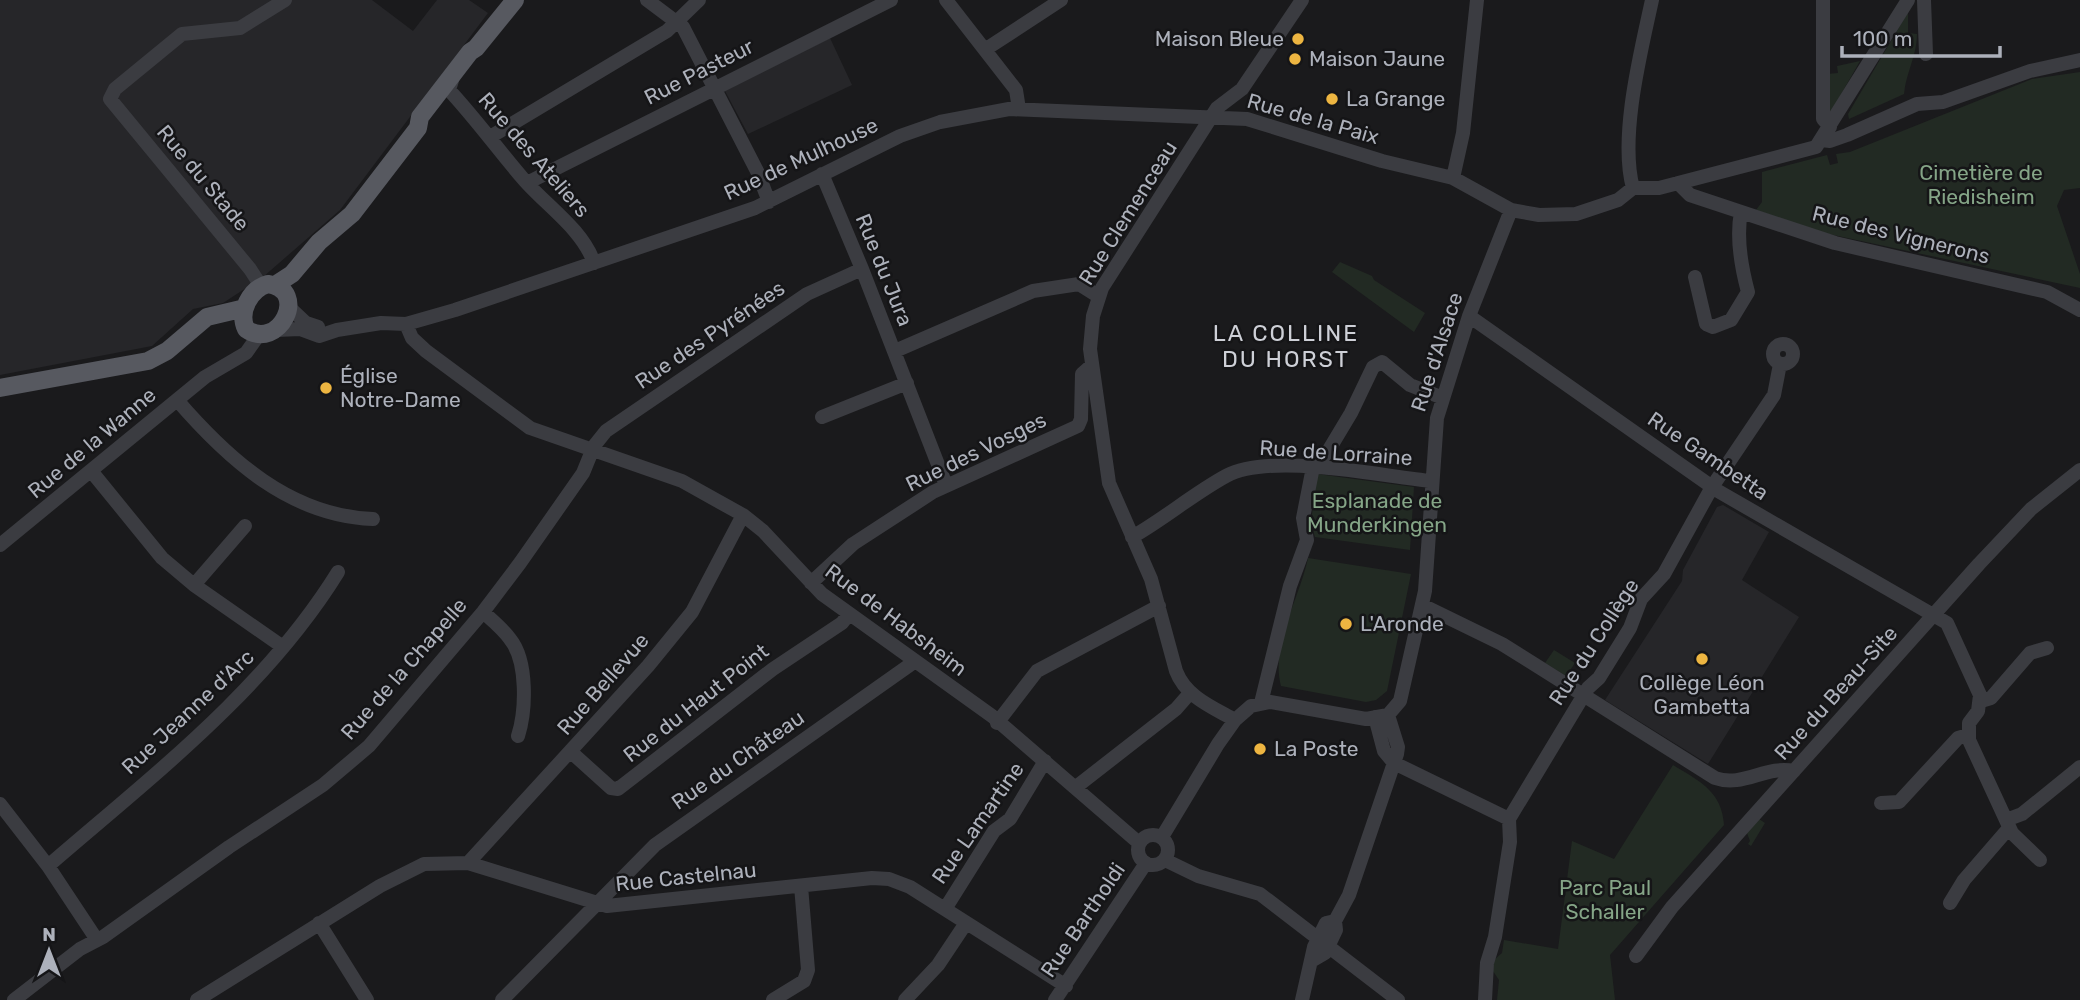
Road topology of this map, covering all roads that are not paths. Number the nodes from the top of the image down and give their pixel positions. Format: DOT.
graph roads {
  1 [pos="285,0"];
  2 [pos="515,0"];
  3 [pos="647,0"];
  4 [pos="699,0"];
  5 [pos="891,0"];
  6 [pos="946,0"];
  7 [pos="1061,0"];
  8 [pos="1302,0"];
  9 [pos="1476,0"];
  10 [pos="1652,0"];
  11 [pos="1823,0"];
  12 [pos="1908,0"];
  13 [pos="1924,0"];
  14 [pos="678,22"];
  15 [pos="476,48"];
  16 [pos="986,50"];
  17 [pos="1926,54"];
  18 [pos="2080,60"];
  19 [pos="454,73"];
  20 [pos="715,88"];
  21 [pos="1242,89"];
  22 [pos="451,92"];
  23 [pos="1019,109"];
  24 [pos="1212,116"];
  25 [pos="1247,118"];
  26 [pos="1830,127"];
  27 [pos="418,128"];
  28 [pos="490,137"];
  29 [pos="1821,140"];
  30 [pos="822,174"];
  31 [pos="1453,178"];
  32 [pos="527,183"];
  33 [pos="1678,183"];
  34 [pos="1633,188"];
  35 [pos="769,202"];
  36 [pos="1511,210"];
  37 [pos="1741,212"];
  38 [pos="307,258"];
  39 [pos="594,262"];
  40 [pos="862,269"];
  41 [pos="1695,277"];
  42 [pos="268,286"];
  43 [pos="2051,294"];
  44 [pos="1098,296"];
  45 [pos="2080,300"];
  46 [pos="289,303"];
  47 [pos="2080,310"];
  48 [pos="1469,316"];
  49 [pos="248,324"];
  50 [pos="406,324"];
  51 [pos="276,330"];
  52 [pos="337,330"];
  53 [pos="895,351"];
  54 [pos="1780,363"];
  55 [pos="1091,366"];
  56 [pos="907,383"];
  57 [pos="0,388"];
  58 [pos="1444,397"];
  59 [pos="177,400"];
  60 [pos="822,417"];
  61 [pos="592,451"];
  62 [pos="1327,453"];
  63 [pos="1313,467"];
  64 [pos="1333,470"];
  65 [pos="2080,470"];
  66 [pos="92,472"];
  67 [pos="1432,481"];
  68 [pos="946,485"];
  69 [pos="1712,487"];
  70 [pos="743,515"];
  71 [pos="373,519"];
  72 [pos="245,526"];
  73 [pos="1132,537"];
  74 [pos="0,545"];
  75 [pos="338,572"];
  76 [pos="811,583"];
  77 [pos="194,585"];
  78 [pos="1422,605"];
  79 [pos="1160,606"];
  80 [pos="482,612"];
  81 [pos="849,614"];
  82 [pos="1934,615"];
  83 [pos="283,647"];
  84 [pos="2047,648"];
  85 [pos="914,662"];
  86 [pos="1190,694"];
  87 [pos="1583,696"];
  88 [pos="1262,699"];
  89 [pos="1981,701"];
  90 [pos="1381,716"];
  91 [pos="1231,718"];
  92 [pos="998,723"];
  93 [pos="1968,735"];
  94 [pos="518,736"];
  95 [pos="571,752"];
  96 [pos="1045,761"];
  97 [pos="1394,763"];
  98 [pos="2080,767"];
  99 [pos="1794,771"];
  100 [pos="1076,787"];
  101 [pos="1881,803"];
  102 [pos="0,804"];
  103 [pos="1509,819"];
  104 [pos="2007,824"];
  105 [pos="1162,837"];
  106 [pos="1139,843"];
  107 [pos="1165,860"];
  108 [pos="2040,860"];
  109 [pos="468,863"];
  110 [pos="1146,863"];
  111 [pos="48,866"];
  112 [pos="801,886"];
  113 [pos="1950,902"];
  114 [pos="598,904"];
  115 [pos="945,909"];
  116 [pos="319,923"];
  117 [pos="966,923"];
  118 [pos="97,940"];
  119 [pos="1324,942"];
  120 [pos="1636,956"];
  121 [pos="1066,986"];
  122 [pos="14,1000"];
  123 [pos="197,1000"];
  124 [pos="367,1000"];
  125 [pos="502,1000"];
  126 [pos="773,1000"];
  127 [pos="905,1000"];
  128 [pos="1055,1000"];
  129 [pos="1303,1000"];
  130 [pos="1398,1000"];
  131 [pos="1485,1000"];
  1 -- 42 [label="street, Rue du Stade"];
  2 -- 15 [label="main road"];
  3 -- 14 [label="street"];
  4 -- 14 [label="street"];
  5 -- 20 [label="street, Rue Pasteur"];
  6 -- 16 [label="street"];
  7 -- 16 [label="street"];
  8 -- 21 [label="street, Rue Clemenceau"];
  9 -- 31 [label="street"];
  10 -- 34 [label="street"];
  11 -- 26 [label="street"];
  12 -- 26 [label="street"];
  13 -- 17 [label="street"];
  14 -- 20 [label="street"];
  14 -- 28 [label="street"];
  15 -- 19 [label="main road"];
  15 -- 22 [label="main road"];
  16 -- 23 [label="street"];
  18 -- 29 [label="street, Rue de la Paix"];
  19 -- 22 [label="street, Rue des Ateliers"];
  19 -- 27 [label="main road"];
  20 -- 32 [label="street, Rue Pasteur"];
  20 -- 35 [label="street"];
  21 -- 24 [label="street, Rue Clemenceau"];
  21 -- 25 [label="street"];
  22 -- 27 [label="main road"];
  22 -- 28 [label="street, Rue des Ateliers"];
  23 -- 24 [label="street, Rue de Mulhouse"];
  23 -- 30 [label="street, Rue de Mulhouse"];
  24 -- 25 [label="street, Rue de la Paix"];
  24 -- 44 [label="street, Rue Clemenceau"];
  25 -- 31 [label="street, Rue de la Paix"];
  26 -- 29 [label="street"];
  27 -- 38 [label="main road"];
  28 -- 32 [label="street, Rue des Ateliers"];
  29 -- 33 [label="street, Rue de la Paix"];
  30 -- 35 [label="street, Rue de Mulhouse"];
  30 -- 40 [label="street, Rue du Jura"];
  31 -- 36 [label="street, Rue de la Paix"];
  32 -- 39 [label="street, Rue des Ateliers"];
  33 -- 34 [label="street, Rue de la Paix"];
  33 -- 37 [label="street"];
  34 -- 36 [label="street, Rue de la Paix"];
  35 -- 39 [label="street, Rue de Mulhouse"];
  36 -- 48 [label="street, Rue d'Alsace"];
  37 -- 41 [label="street"];
  37 -- 43 [label="street, Rue des Vignerons"];
  38 -- 42 [label="main road"];
  38 -- 46 [label="main road"];
  39 -- 50 [label="street, Rue de Mulhouse"];
  40 -- 53 [label="street, Rue du Jura"];
  40 -- 61 [label="street, Rue des Pyrénées"];
  42 -- 46 [label="main road"];
  42 -- 49 [label="main road"];
  43 -- 45 [label="street, Rue des Vignerons"];
  43 -- 47 [label="street, Rue des Vignerons"];
  44 -- 53 [label="street"];
  44 -- 55 [label="street, Rue Clemenceau"];
  46 -- 51 [label="main road"];
  46 -- 52 [label="street, Rue de Mulhouse"];
  48 -- 58 [label="street, Rue d'Alsace"];
  48 -- 69 [label="street, Rue Gambetta"];
  49 -- 51 [label="main road"];
  49 -- 57 [label="main road"];
  49 -- 59 [label="street, Rue de la Wanne"];
  50 -- 52 [label="street, Rue de Mulhouse"];
  50 -- 61 [label="street, Rue de Habsheim"];
  51 -- 52 [label="street, Rue de Mulhouse"];
  53 -- 56 [label="street, Rue du Jura"];
  54 -- 69 [label="street, Rue du Collège"];
  55 -- 68 [label="street, Rue des Vosges"];
  55 -- 73 [label="street, Rue Clemenceau"];
  56 -- 60 [label="street"];
  56 -- 68 [label="street, Rue du Jura"];
  58 -- 62 [label="street"];
  58 -- 67 [label="street, Rue d'Alsace"];
  59 -- 66 [label="street, Rue de la Wanne"];
  59 -- 71 [label="street, Rue de la Wanne"];
  61 -- 70 [label="street, Rue de Habsheim"];
  61 -- 80 [label="street, Rue de la Chapelle"];
  62 -- 63 [label="street"];
  62 -- 64 [label="street"];
  63 -- 64 [label="street, Rue de Lorraine"];
  63 -- 73 [label="street, Rue de Lorraine"];
  63 -- 88 [label="street"];
  64 -- 67 [label="street, Rue de Lorraine"];
  65 -- 82 [label="street, Rue du Beau-Site"];
  66 -- 74 [label="street, Rue de la Wanne"];
  66 -- 77 [label="street"];
  67 -- 78 [label="street, Rue d'Alsace"];
  68 -- 76 [label="street, Rue des Vosges"];
  69 -- 82 [label="street, Rue Gambetta"];
  69 -- 87 [label="street, Rue du Collège"];
  70 -- 76 [label="street, Rue de Habsheim"];
  70 -- 95 [label="street, Rue Bellevue"];
  72 -- 77 [label="street"];
  73 -- 79 [label="street, Rue Clemenceau"];
  75 -- 83 [label="street, Rue Jeanne d'Arc"];
  76 -- 81 [label="street, Rue de Habsheim"];
  77 -- 83 [label="street"];
  78 -- 87 [label="street"];
  78 -- 90 [label="street, Rue d'Alsace"];
  79 -- 86 [label="street, Rue Clemenceau"];
  79 -- 92 [label="street"];
  80 -- 94 [label="street"];
  80 -- 118 [label="street, Rue de la Chapelle"];
  81 -- 85 [label="street, Rue de Habsheim"];
  81 -- 95 [label="street, Rue du Haut Point"];
  82 -- 89 [label="street, Rue Gambetta"];
  82 -- 99 [label="street, Rue du Beau-Site"];
  83 -- 111 [label="street, Rue Jeanne d'Arc"];
  84 -- 89 [label="street"];
  85 -- 92 [label="street, Rue de Habsheim"];
  85 -- 114 [label="street, Rue du Château"];
  86 -- 91 [label="street"];
  86 -- 100 [label="street"];
  87 -- 99 [label="street"];
  87 -- 103 [label="street, Rue du Collège"];
  88 -- 90 [label="street"];
  88 -- 91 [label="street"];
  89 -- 93 [label="street"];
  90 -- 97 [label="street"];
  91 -- 105 [label="street"];
  92 -- 96 [label="street, Rue de Habsheim"];
  93 -- 101 [label="street"];
  93 -- 104 [label="street"];
  95 -- 109 [label="street, Rue Bellevue"];
  96 -- 100 [label="street, Rue de Habsheim"];
  96 -- 115 [label="street, Rue Lamartine"];
  97 -- 103 [label="street"];
  97 -- 119 [label="street"];
  98 -- 104 [label="street"];
  99 -- 120 [label="street, Rue du Beau-Site"];
  100 -- 106 [label="street, Rue de Habsheim"];
  102 -- 111 [label="street"];
  103 -- 131 [label="street, Rue du Collège"];
  104 -- 108 [label="street"];
  104 -- 113 [label="street"];
  105 -- 106 [label="street"];
  105 -- 107 [label="street"];
  106 -- 110 [label="street"];
  107 -- 110 [label="street"];
  107 -- 119 [label="street"];
  109 -- 114 [label="street, Rue Castelnau"];
  109 -- 116 [label="street, Rue Castelnau"];
  110 -- 121 [label="street, Rue Bartholdi"];
  111 -- 118 [label="street"];
  112 -- 114 [label="street, Rue Castelnau"];
  112 -- 115 [label="street, Rue Castelnau"];
  112 -- 126 [label="street"];
  114 -- 125 [label="street, Rue du Château"];
  115 -- 117 [label="street, Rue Castelnau"];
  116 -- 123 [label="street, Rue Castelnau"];
  116 -- 124 [label="street"];
  117 -- 121 [label="street, Rue Castelnau"];
  117 -- 127 [label="street"];
  118 -- 122 [label="street, Rue de la Chapelle"];
  119 -- 129 [label="street"];
  119 -- 130 [label="street"];
  121 -- 128 [label="street, Rue Bartholdi"];
}
